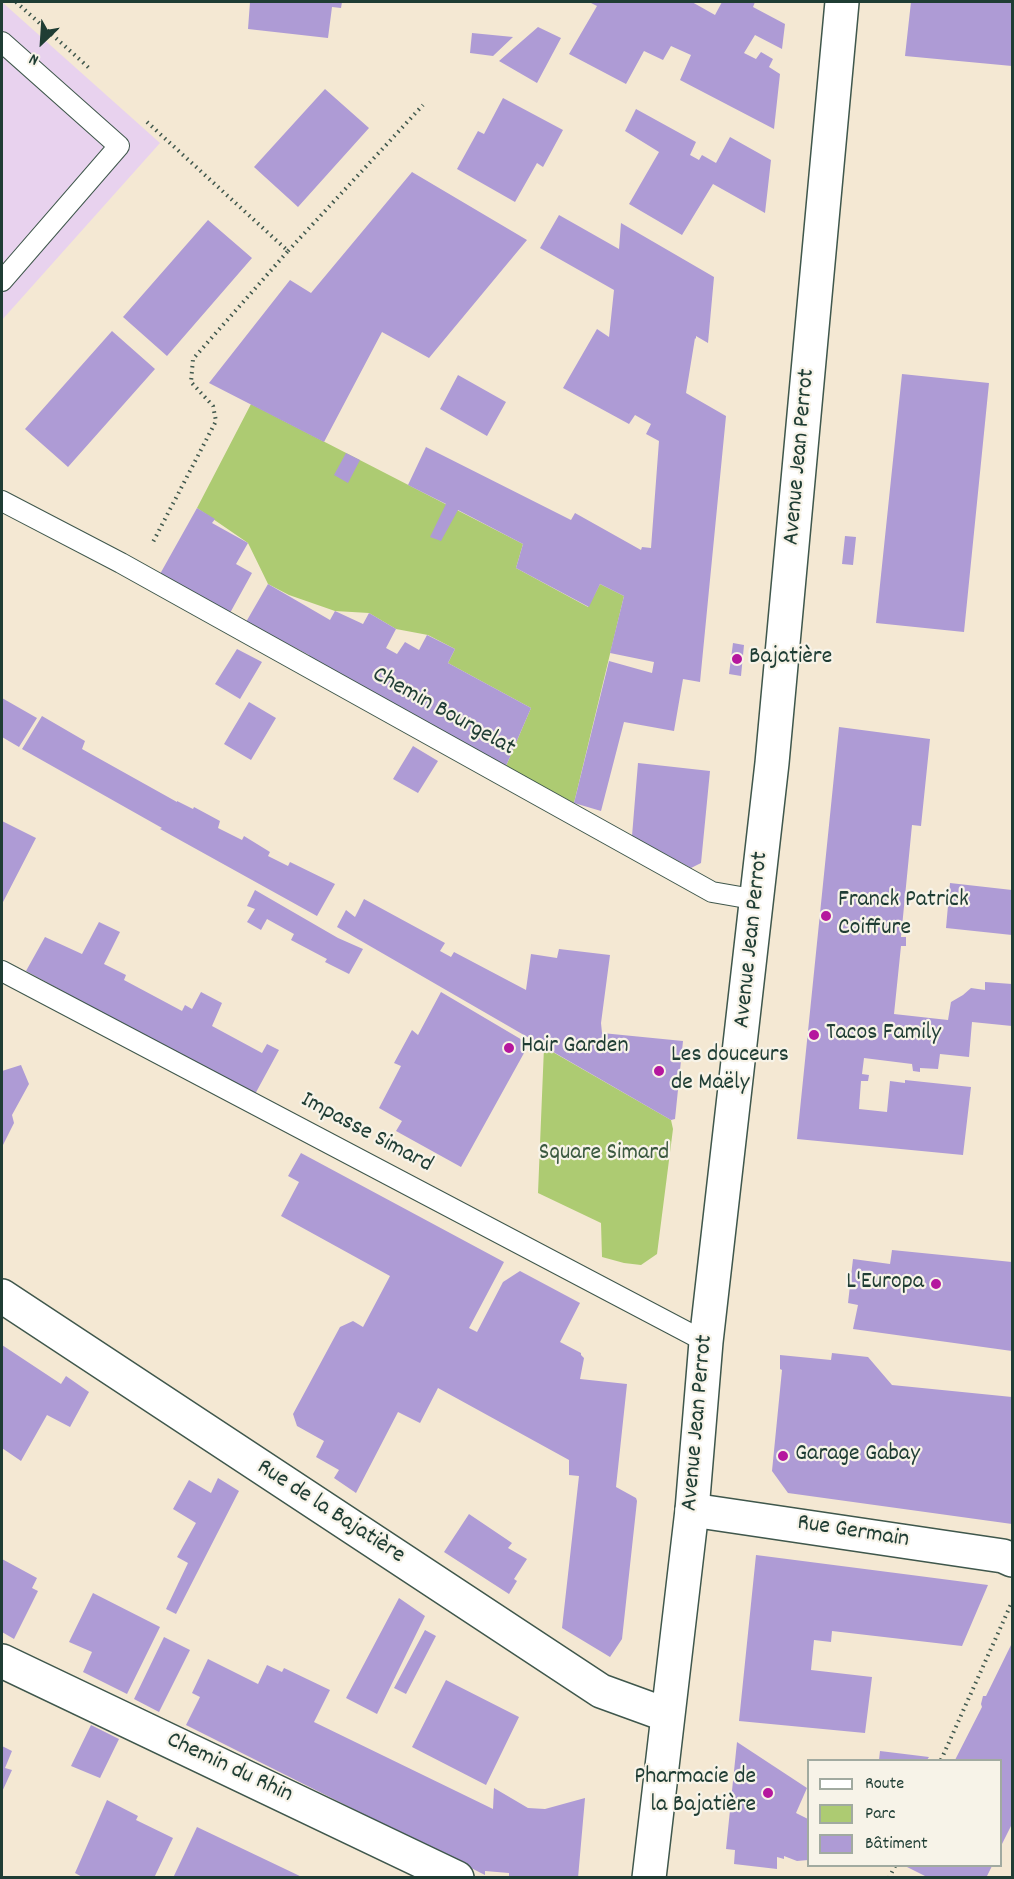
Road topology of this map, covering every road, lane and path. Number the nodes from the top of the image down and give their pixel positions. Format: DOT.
graph roads {
  1 [pos="16,2"];
  2 [pos="842,2"];
  3 [pos="2,42"];
  4 [pos="95,74"];
  5 [pos="423,105"];
  6 [pos="139,114"];
  7 [pos="288,251"];
  8 [pos="2,281"];
  9 [pos="2,501"];
  10 [pos="152,543"];
  11 [pos="758,900"];
  12 [pos="2,971"];
  13 [pos="2,1296"];
  14 [pos="706,1342"];
  15 [pos="692,1510"];
  16 [pos="1012,1560"];
  17 [pos="1012,1600"];
  18 [pos="2,1660"];
  19 [pos="667,1715"];
  20 [pos="942,1759"];
  21 [pos="457,1878"];
  22 [pos="649,1878"];
  1 -- 4 [label="path"];
  2 -- 11 [label="main road, Avenue Jean Perrot"];
  3 -- 8 [label="lane"];
  5 -- 7 [label="path"];
  6 -- 7 [label="path"];
  7 -- 10 [label="path"];
  9 -- 11 [label="lane, Chemin Bourgelat"];
  11 -- 14 [label="main road, Avenue Jean Perrot"];
  12 -- 14 [label="lane, Impasse Simard"];
  13 -- 19 [label="main road, Rue de la Bajatière"];
  14 -- 15 [label="main road, Avenue Jean Perrot"];
  15 -- 16 [label="main road, Rue Germain"];
  15 -- 19 [label="main road, Avenue Jean Perrot"];
  17 -- 20 [label="path"];
  18 -- 21 [label="main road, Chemin du Rhin"];
  19 -- 22 [label="main road, Avenue Jean Perrot"];
}
